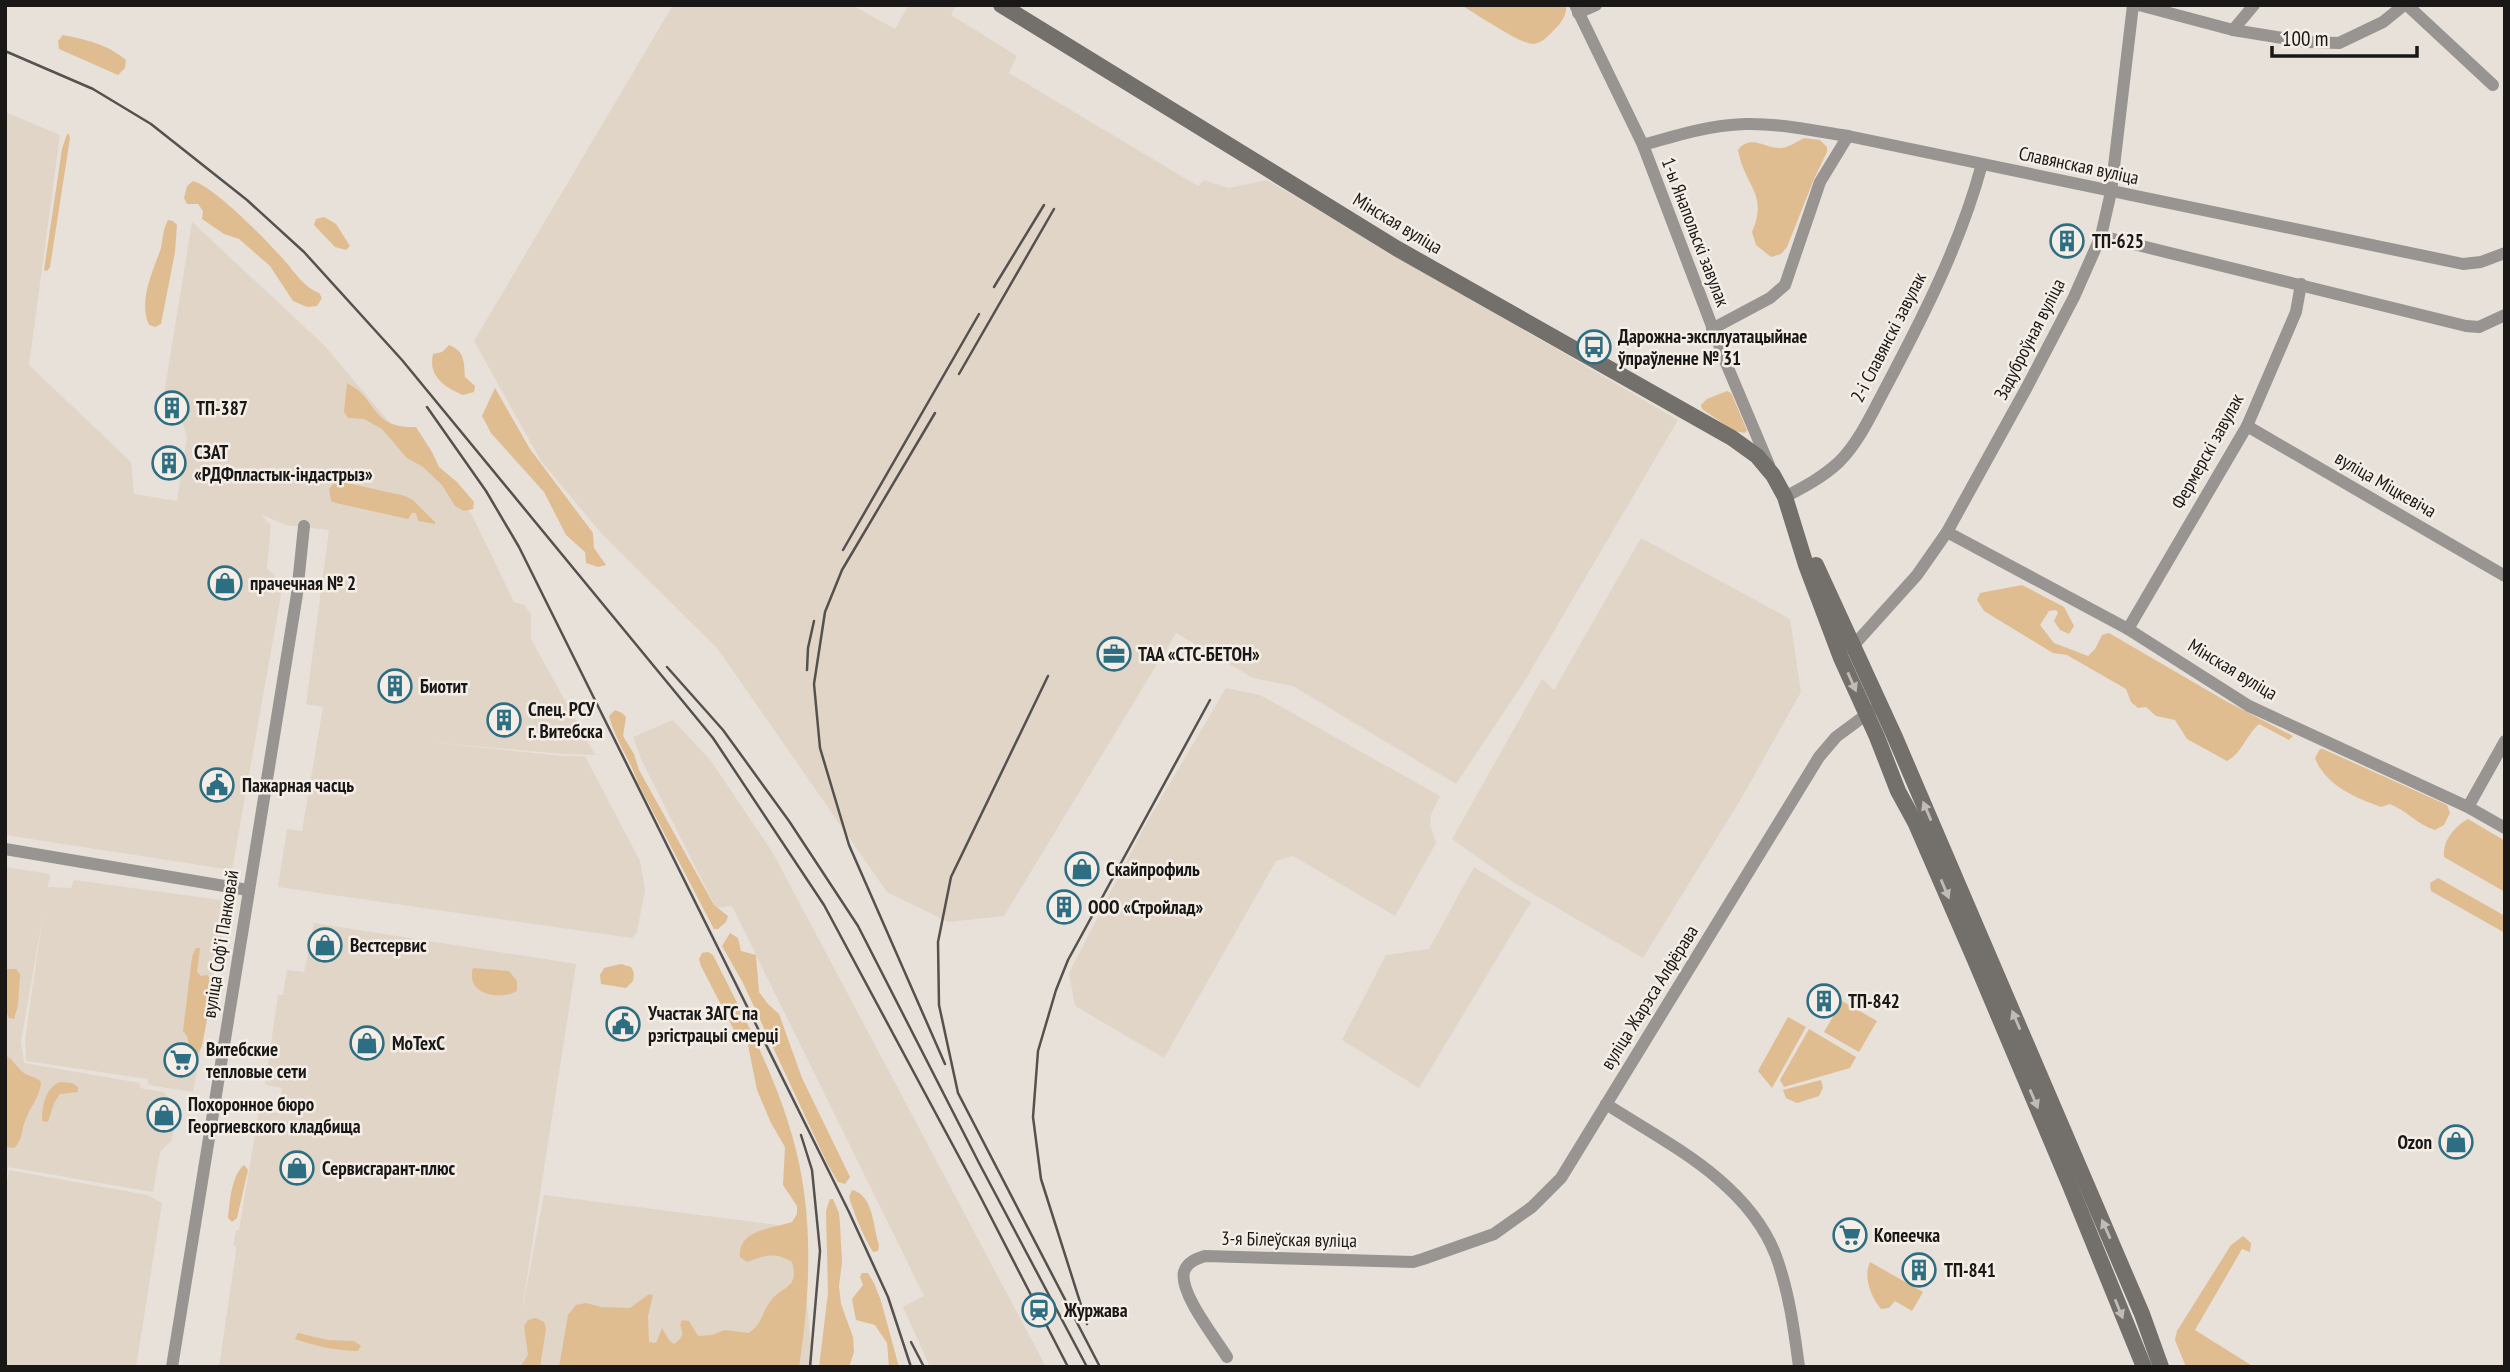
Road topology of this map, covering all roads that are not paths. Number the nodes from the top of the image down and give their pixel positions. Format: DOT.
graph roads {
  1 [pos="1001,5"];
  2 [pos="1596,5"];
  3 [pos="2133,5"];
  4 [pos="2139,5"];
  5 [pos="2254,5"];
  6 [pos="2406,5"];
  7 [pos="1577,9"];
  8 [pos="2233,30"];
  9 [pos="2493,85"];
  10 [pos="1848,136"];
  11 [pos="1643,145"];
  12 [pos="1982,164"];
  13 [pos="2111,192"];
  14 [pos="2101,236"];
  15 [pos="2505,253"];
  16 [pos="2301,284"];
  17 [pos="2505,315"];
  18 [pos="1713,329"];
  19 [pos="2247,426"];
  20 [pos="1773,475"];
  21 [pos="1785,497"];
  22 [pos="304,526"];
  23 [pos="1947,532"];
  24 [pos="2505,576"];
  25 [pos="2129,629"];
  26 [pos="1847,652"];
  27 [pos="1873,710"];
  28 [pos="2505,741"];
  29 [pos="2468,807"];
  30 [pos="2505,828"];
  31 [pos="5,849"];
  32 [pos="248,890"];
  33 [pos="1606,1104"];
  34 [pos="1413,1262"];
  35 [pos="2149,1334"];
  36 [pos="2133,1343"];
  37 [pos="1227,1357"];
  38 [pos="172,1367"];
  39 [pos="1799,1367"];
  40 [pos="2144,1367"];
  41 [pos="2161,1367"];
  1 -- 20 [label="main road, Мінская вуліца"];
  2 -- 7 [label="street"];
  3 -- 13 [label="street, Задуброўная вуліца"];
  4 -- 8 [label="street"];
  5 -- 8 [label="street"];
  6 -- 8 [label="street"];
  6 -- 9 [label="street"];
  7 -- 11 [label="street, 1-ы Янапольскі завулак"];
  10 -- 11 [label="street, Славянская вуліца"];
  10 -- 12 [label="street, Славянская вуліца"];
  10 -- 18 [label="street"];
  11 -- 18 [label="street, 1-ы Янапольскі завулак"];
  12 -- 13 [label="street, Славянская вуліца"];
  12 -- 21 [label="street, 2-і Славянскі завулак"];
  13 -- 14 [label="street, Задуброўная вуліца"];
  13 -- 15 [label="street, Славянская вуліца"];
  14 -- 16 [label="street"];
  14 -- 23 [label="street, Задуброўная вуліца"];
  16 -- 17 [label="street"];
  16 -- 19 [label="street, Фермерскі завулак"];
  18 -- 20 [label="street, 1-ы Янапольскі завулак"];
  19 -- 24 [label="street, вуліца Міцкевіча"];
  19 -- 25 [label="street, Фермерскі завулак"];
  20 -- 21 [label="main road, Мінская вуліца"];
  21 -- 26 [label="main road, Мінская вуліца"];
  22 -- 32 [label="street, вуліца Софʼі Панковай"];
  23 -- 25 [label="street, Мінская вуліца"];
  23 -- 26 [label="street, Задуброўная вуліца"];
  25 -- 29 [label="street, Мінская вуліца"];
  26 -- 27 [label="main road, Мінская вуліца"];
  27 -- 33 [label="street, вуліца Жарэса Алфёрава"];
  35 -- 27 [label="main road, one-way"];
  27 -- 36 [label="main road, one-way"];
  28 -- 29 [label="street"];
  29 -- 30 [label="street, Мінская вуліца"];
  31 -- 32 [label="street"];
  32 -- 38 [label="street, вуліца Софʼі Панковай"];
  33 -- 34 [label="street, вуліца Жарэса Алфёрава"];
  33 -- 39 [label="street"];
  34 -- 37 [label="street, 3-я Білеўская вуліца"];
  35 -- 36 [label="main road"];
  35 -- 41 [label="main road"];
  36 -- 40 [label="main road"];
}
